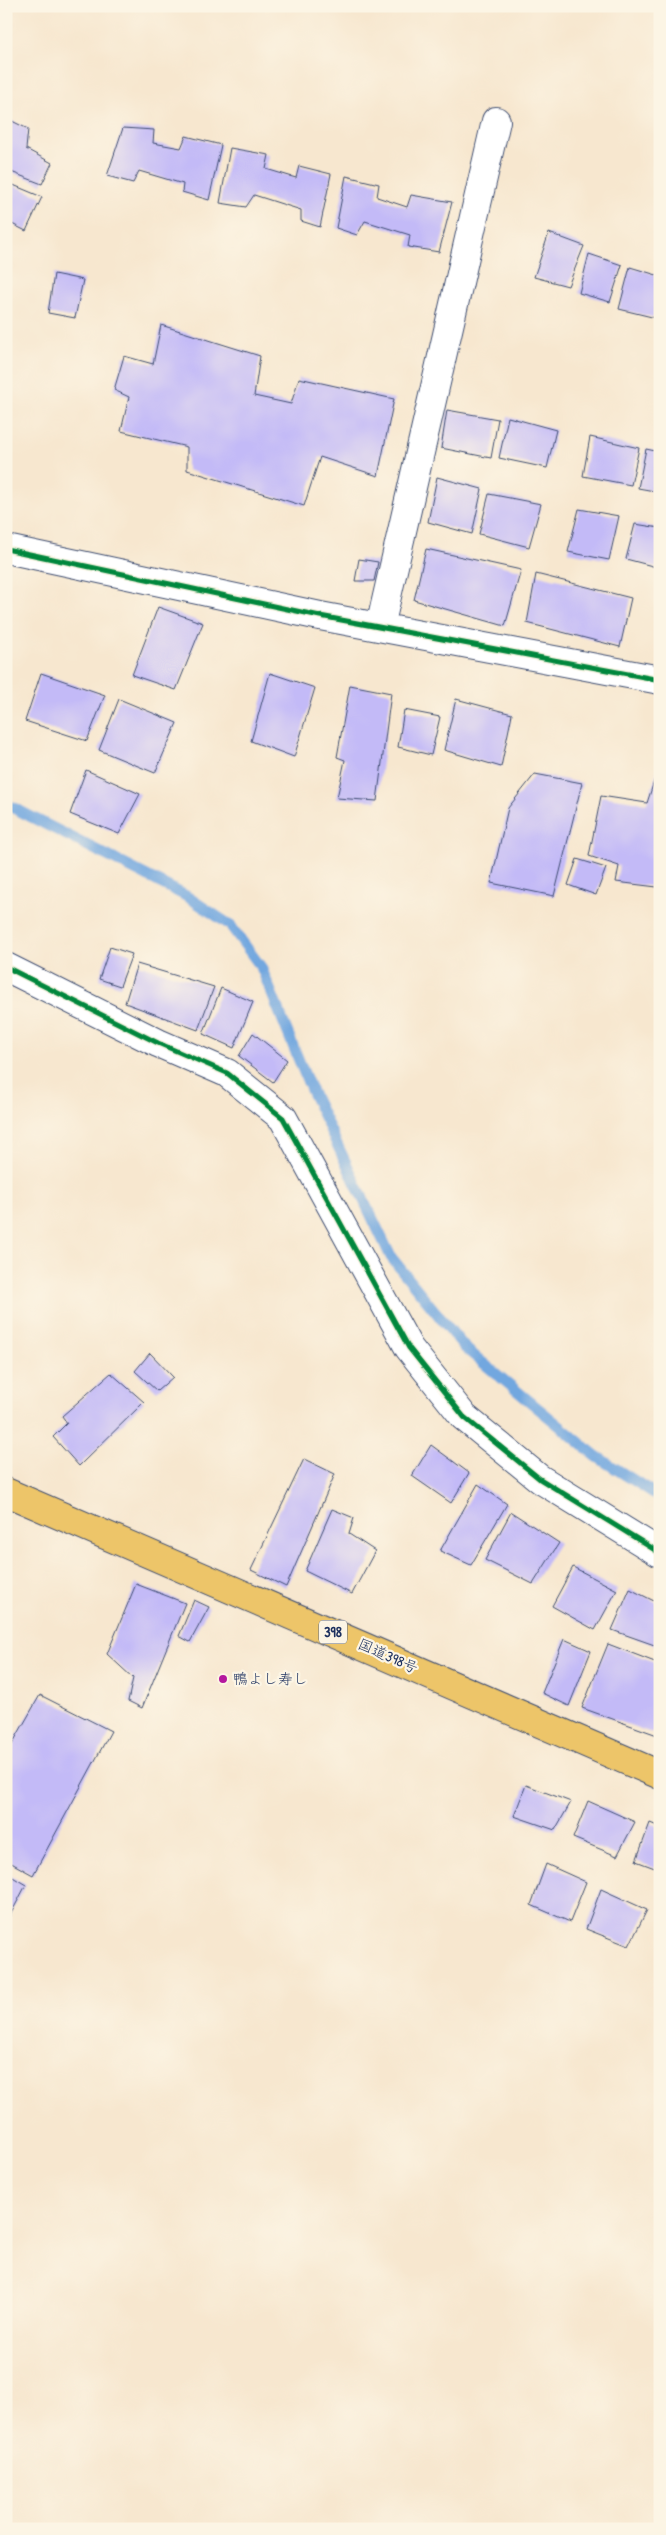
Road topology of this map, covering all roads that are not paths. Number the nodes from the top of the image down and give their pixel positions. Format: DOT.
graph roads {
  1 [pos="496,121"];
  2 [pos="6,549"];
  3 [pos="380,628"];
  4 [pos="660,680"];
  5 [pos="6,967"];
  6 [pos="6,1492"];
  7 [pos="660,1553"];
  8 [pos="660,1775"];
  1 -- 3 [label="street"];
  2 -- 3 [label="street"];
  3 -- 4 [label="street"];
  5 -- 7 [label="street"];
  6 -- 8 [label="highway, 国道398号 / 398"];
}
